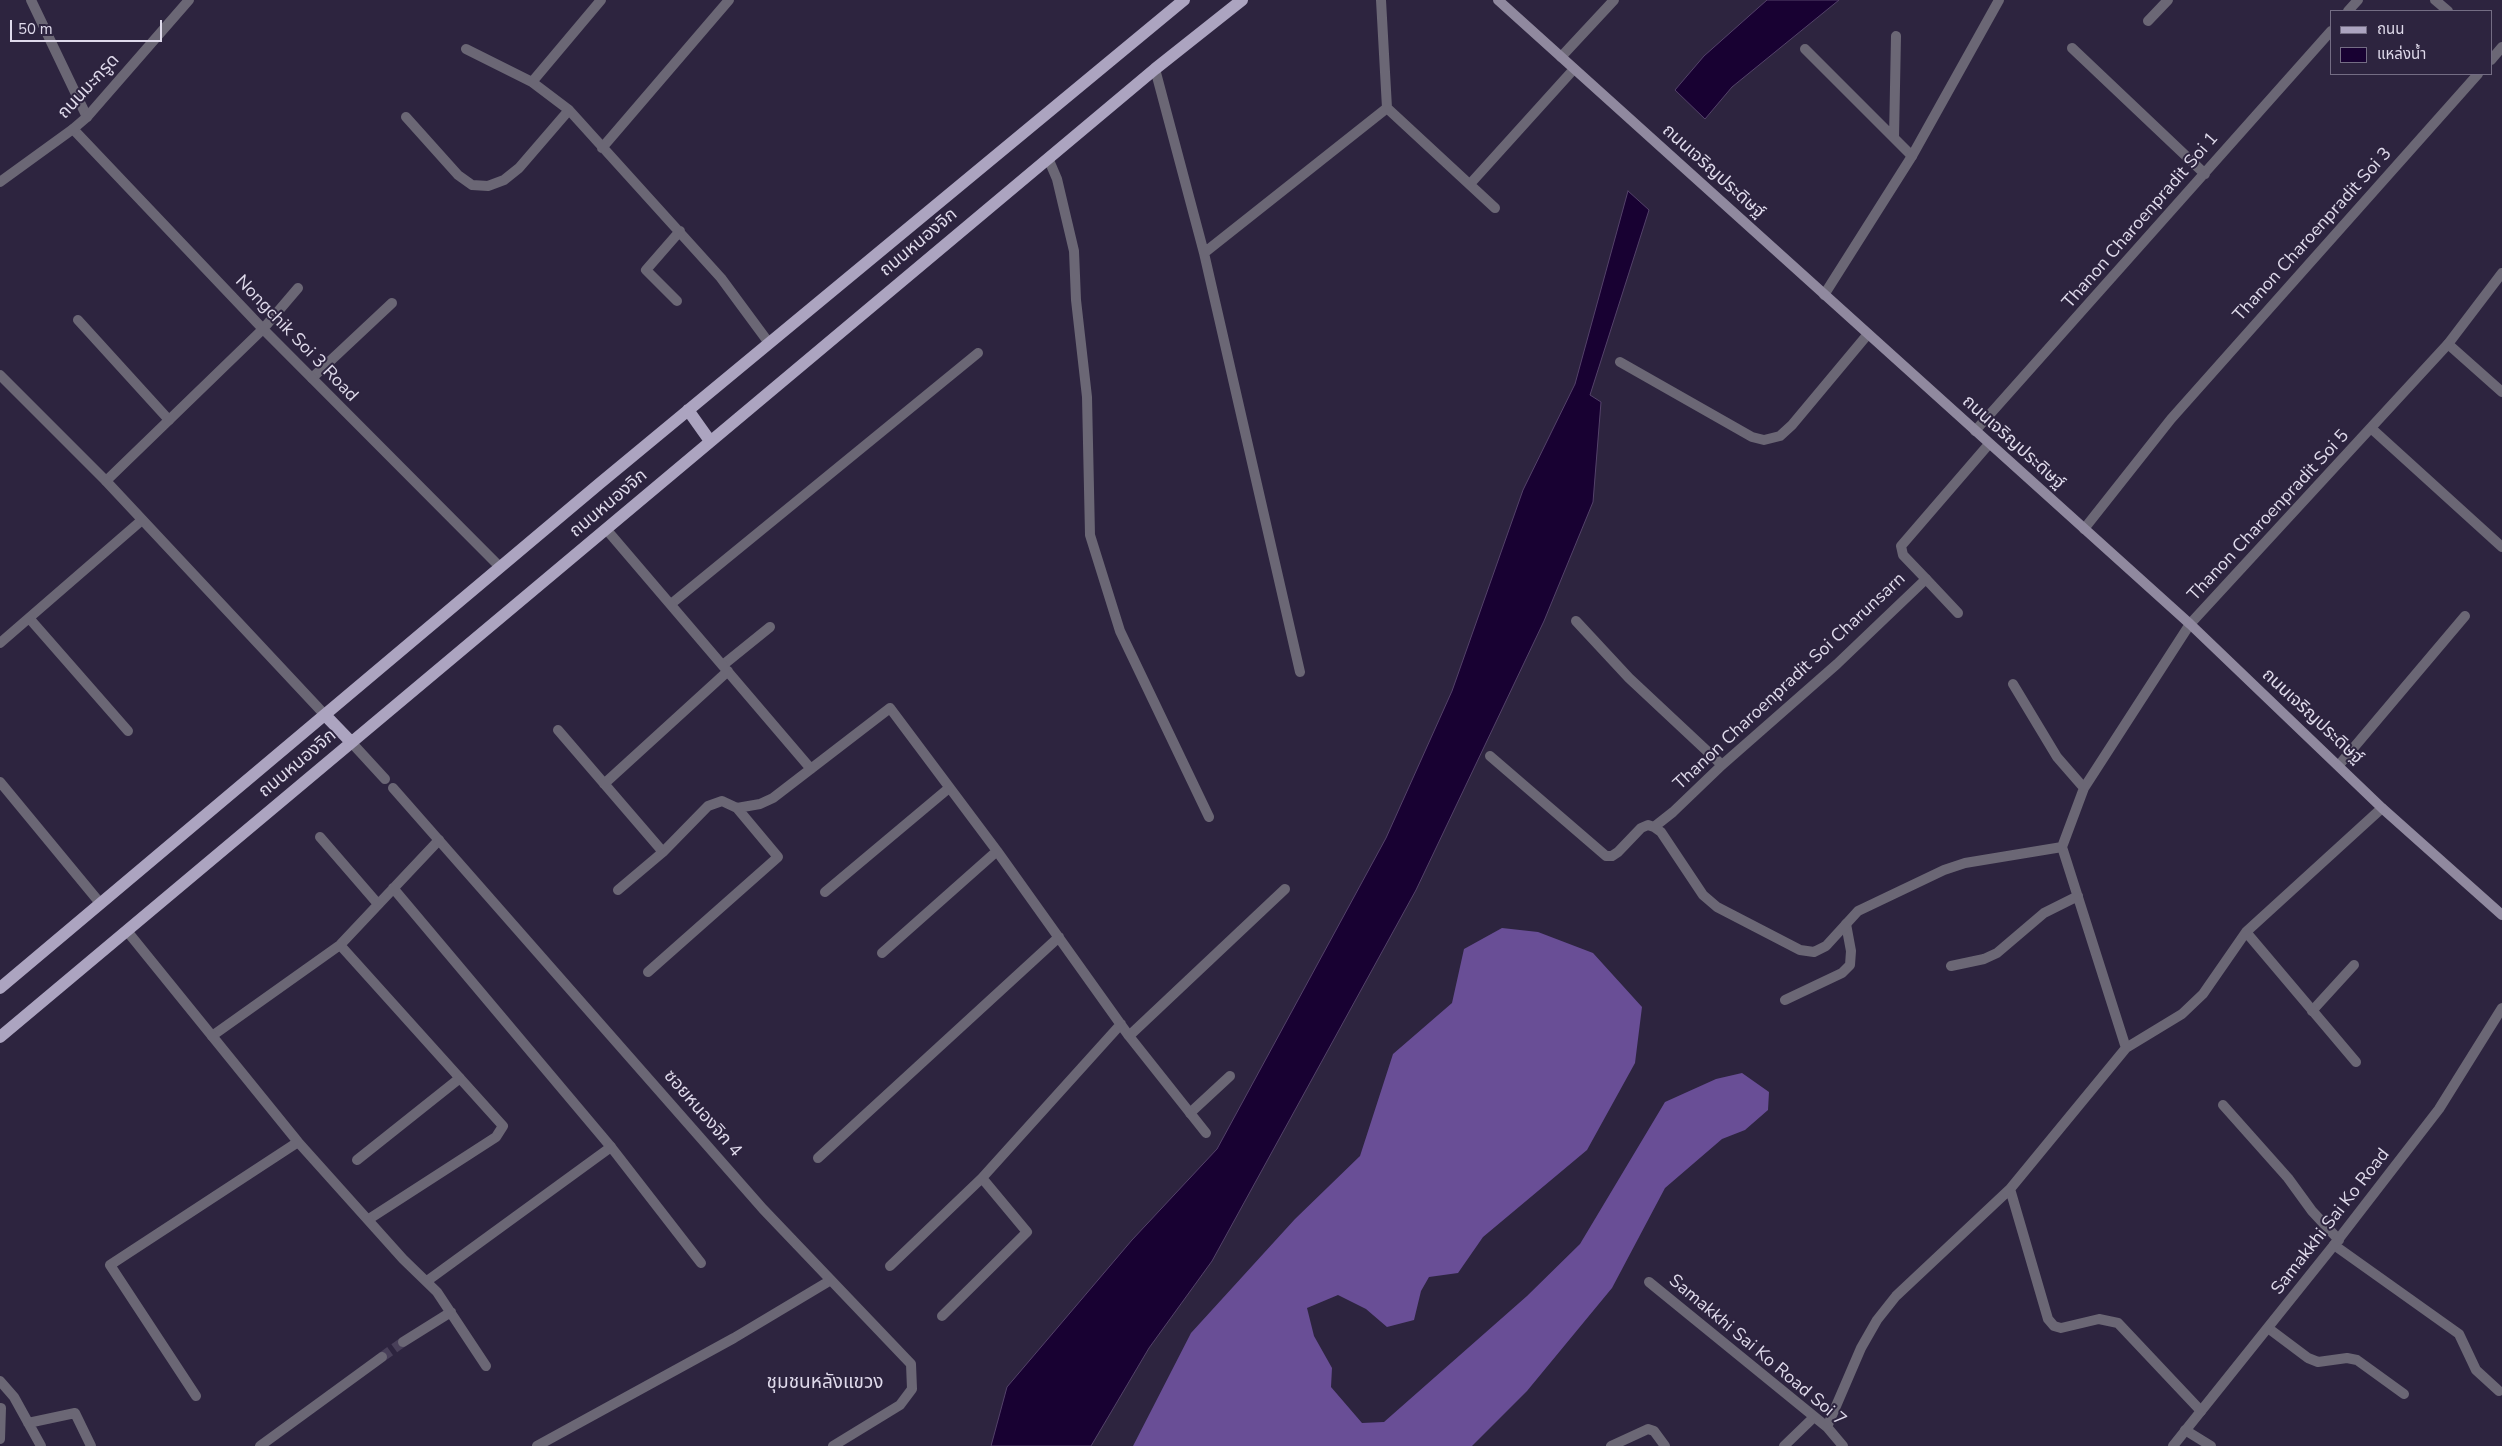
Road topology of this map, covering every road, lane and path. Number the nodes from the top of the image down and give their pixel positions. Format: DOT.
graph roads {
  1 [pos="31,0"];
  2 [pos="189,0"];
  3 [pos="601,0"];
  4 [pos="728,0"];
  5 [pos="1184,0"];
  6 [pos="1242,0"];
  7 [pos="1380,0"];
  8 [pos="1498,0"];
  9 [pos="1614,0"];
  10 [pos="1999,0"];
  11 [pos="2168,0"];
  12 [pos="2358,0"];
  13 [pos="2435,0"];
  14 [pos="2349,10"];
  15 [pos="2447,10"];
  16 [pos="2148,21"];
  17 [pos="2330,32"];
  18 [pos="1896,36"];
  19 [pos="2072,48"];
  20 [pos="466,49"];
  21 [pos="1805,49"];
  22 [pos="1561,57"];
  23 [pos="1155,68"];
  24 [pos="1574,69"];
  25 [pos="2477,75"];
  26 [pos="532,82"];
  27 [pos="1387,108"];
  28 [pos="569,110"];
  29 [pos="87,117"];
  30 [pos="406,117"];
  31 [pos="73,129"];
  32 [pos="1894,138"];
  33 [pos="602,148"];
  34 [pos="1912,156"];
  35 [pos="1048,158"];
  36 [pos="2205,174"];
  37 [pos="0,182"];
  38 [pos="1470,184"];
  39 [pos="1496,208"];
  40 [pos="680,231"];
  41 [pos="1204,253"];
  42 [pos="2502,273"];
  43 [pos="298,288"];
  44 [pos="1824,295"];
  45 [pos="677,301"];
  46 [pos="392,304"];
  47 [pos="78,320"];
  48 [pos="263,329"];
  49 [pos="1868,334"];
  50 [pos="769,343"];
  51 [pos="2448,344"];
  52 [pos="978,353"];
  53 [pos="1620,362"];
  54 [pos="0,375"];
  55 [pos="312,378"];
  56 [pos="2500,388"];
  57 [pos="688,410"];
  58 [pos="169,420"];
  59 [pos="2372,429"];
  60 [pos="1975,431"];
  61 [pos="710,441"];
  62 [pos="1989,444"];
  63 [pos="106,481"];
  64 [pos="142,520"];
  65 [pos="606,529"];
  66 [pos="2084,529"];
  67 [pos="2502,547"];
  68 [pos="500,567"];
  69 [pos="1926,579"];
  70 [pos="671,604"];
  71 [pos="1958,613"];
  72 [pos="2465,616"];
  73 [pos="29,618"];
  74 [pos="1576,621"];
  75 [pos="2190,624"];
  76 [pos="770,627"];
  77 [pos="0,643"];
  78 [pos="726,668"];
  79 [pos="1300,672"];
  80 [pos="2013,684"];
  81 [pos="325,714"];
  82 [pos="558,730"];
  83 [pos="128,732"];
  84 [pos="351,742"];
  85 [pos="1490,756"];
  86 [pos="1722,765"];
  87 [pos="2339,765"];
  88 [pos="811,770"];
  89 [pos="385,779"];
  90 [pos="0,782"];
  91 [pos="604,784"];
  92 [pos="393,788"];
  93 [pos="949,788"];
  94 [pos="2084,788"];
  95 [pos="737,808"];
  96 [pos="2382,808"];
  97 [pos="1209,818"];
  98 [pos="1654,827"];
  99 [pos="320,837"];
  100 [pos="439,840"];
  101 [pos="2062,847"];
  102 [pos="997,851"];
  103 [pos="663,852"];
  104 [pos="393,888"];
  105 [pos="618,890"];
  106 [pos="1285,890"];
  107 [pos="826,892"];
  108 [pos="2078,896"];
  109 [pos="100,903"];
  110 [pos="378,904"];
  111 [pos="2502,916"];
  112 [pos="1846,924"];
  113 [pos="127,932"];
  114 [pos="2246,932"];
  115 [pos="1059,937"];
  116 [pos="340,944"];
  117 [pos="882,953"];
  118 [pos="2354,965"];
  119 [pos="1952,966"];
  120 [pos="648,972"];
  121 [pos="0,988"];
  122 [pos="1785,1000"];
  123 [pos="2502,1008"];
  124 [pos="2312,1012"];
  125 [pos="1121,1024"];
  126 [pos="212,1036"];
  127 [pos="1129,1036"];
  128 [pos="0,1037"];
  129 [pos="2126,1048"];
  130 [pos="2356,1062"];
  131 [pos="1230,1076"];
  132 [pos="460,1078"];
  133 [pos="2223,1104"];
  134 [pos="1190,1113"];
  135 [pos="1206,1133"];
  136 [pos="298,1142"];
  137 [pos="611,1147"];
  138 [pos="818,1158"];
  139 [pos="357,1160"];
  140 [pos="982,1178"];
  141 [pos="2010,1189"];
  142 [pos="369,1219"];
  143 [pos="2336,1242"];
  144 [pos="701,1263"];
  145 [pos="890,1266"];
  146 [pos="831,1280"];
  147 [pos="427,1281"];
  148 [pos="1649,1282"];
  149 [pos="451,1312"];
  150 [pos="942,1316"];
  151 [pos="2268,1328"];
  152 [pos="403,1342"];
  153 [pos="382,1357"];
  154 [pos="486,1366"];
  155 [pos="0,1382"];
  156 [pos="2499,1391"];
  157 [pos="2404,1394"];
  158 [pos="196,1396"];
  159 [pos="14,1397"];
  160 [pos="0,1408"];
  161 [pos="2202,1411"];
  162 [pos="1814,1416"];
  163 [pos="28,1423"];
  164 [pos="1827,1427"];
  165 [pos="2186,1430"];
  166 [pos="0,1439"];
  167 [pos="838,1445"];
  168 [pos="41,1446"];
  169 [pos="91,1446"];
  170 [pos="260,1446"];
  171 [pos="537,1446"];
  172 [pos="1611,1446"];
  173 [pos="1666,1446"];
  174 [pos="1784,1446"];
  175 [pos="1843,1446"];
  176 [pos="2173,1446"];
  177 [pos="2211,1446"];
  1 -- 29 [label="street"];
  2 -- 29 [label="street, ถนนมะกรูด"];
  3 -- 26 [label="street"];
  4 -- 33 [label="street"];
  5 -- 50 [label="main road, ถนนหนองจิก"];
  6 -- 23 [label="main road, ถนนหนองจิก"];
  7 -- 27 [label="street"];
  8 -- 22 [label="main road, ถนนเจริญประดิษฐ์"];
  9 -- 22 [label="street"];
  10 -- 34 [label="street"];
  11 -- 16 [label="street"];
  12 -- 14 [label="street"];
  13 -- 15 [label="street"];
  17 -- 36 [label="street, Thanon Charoenpradit Soi 1"];
  18 -- 32 [label="street"];
  19 -- 36 [label="street"];
  20 -- 26 [label="street"];
  21 -- 32 [label="street"];
  22 -- 24 [label="main road, ถนนเจริญประดิษฐ์"];
  23 -- 35 [label="main road, ถนนหนองจิก"];
  23 -- 41 [label="street"];
  24 -- 38 [label="street"];
  24 -- 44 [label="main road, ถนนเจริญประดิษฐ์"];
  25 -- 66 [label="street, Thanon Charoenpradit Soi 3"];
  26 -- 28 [label="street"];
  27 -- 38 [label="street"];
  27 -- 41 [label="street"];
  28 -- 30 [label="street"];
  28 -- 33 [label="street"];
  29 -- 31 [label="street, ถนนมะกรูด"];
  31 -- 37 [label="street, ถนนมะกรูด"];
  31 -- 48 [label="street, Nongchik Soi 3 Road"];
  32 -- 34 [label="street"];
  33 -- 40 [label="street"];
  34 -- 44 [label="street"];
  35 -- 61 [label="main road, ถนนหนองจิก"];
  35 -- 97 [label="street"];
  36 -- 60 [label="street, Thanon Charoenpradit Soi 1"];
  38 -- 39 [label="street"];
  40 -- 45 [label="street"];
  40 -- 50 [label="street"];
  41 -- 79 [label="street"];
  42 -- 51 [label="street, Thanon Charoenpradit Soi 5"];
  43 -- 48 [label="street"];
  44 -- 49 [label="main road, ถนนเจริญประดิษฐ์"];
  46 -- 55 [label="street"];
  47 -- 58 [label="street"];
  48 -- 55 [label="street, Nongchik Soi 3 Road"];
  48 -- 58 [label="street"];
  49 -- 53 [label="street"];
  49 -- 60 [label="main road, ถนนเจริญประดิษฐ์"];
  50 -- 57 [label="main road, ถนนหนองจิก"];
  51 -- 56 [label="street"];
  51 -- 59 [label="street, Thanon Charoenpradit Soi 5"];
  52 -- 70 [label="street"];
  54 -- 63 [label="street"];
  55 -- 68 [label="street, Nongchik Soi 3 Road"];
  57 -- 61 [label="main road"];
  57 -- 68 [label="main road, ถนนหนองจิก"];
  58 -- 63 [label="street"];
  59 -- 67 [label="street"];
  59 -- 75 [label="street, Thanon Charoenpradit Soi 5"];
  60 -- 62 [label="main road, ถนนเจริญประดิษฐ์"];
  61 -- 65 [label="main road, ถนนหนองจิก"];
  62 -- 66 [label="main road, ถนนเจริญประดิษฐ์"];
  62 -- 69 [label="street, Thanon Charoenpradit Soi Charunsarn"];
  63 -- 64 [label="street"];
  64 -- 73 [label="street"];
  64 -- 81 [label="street"];
  65 -- 70 [label="street"];
  65 -- 84 [label="main road, ถนนหนองจิก"];
  66 -- 75 [label="main road, ถนนเจริญประดิษฐ์"];
  68 -- 81 [label="main road, ถนนหนองจิก"];
  69 -- 71 [label="street"];
  69 -- 86 [label="street, Thanon Charoenpradit Soi Charunsarn"];
  70 -- 78 [label="street"];
  72 -- 87 [label="street"];
  73 -- 77 [label="street"];
  73 -- 83 [label="street"];
  74 -- 86 [label="street"];
  75 -- 87 [label="main road, ถนนเจริญประดิษฐ์"];
  75 -- 94 [label="street, Thanon Charoenpradit Soi 5"];
  76 -- 78 [label="street"];
  78 -- 88 [label="street"];
  78 -- 91 [label="street"];
  80 -- 94 [label="street"];
  81 -- 84 [label="main road"];
  81 -- 109 [label="main road, ถนนหนองจิก"];
  82 -- 91 [label="street"];
  84 -- 89 [label="street"];
  84 -- 113 [label="main road, ถนนหนองจิก"];
  85 -- 98 [label="street, Thanon Charoenpradit Soi Charunsarn"];
  86 -- 98 [label="street, Thanon Charoenpradit Soi Charunsarn"];
  87 -- 96 [label="main road, ถนนเจริญประดิษฐ์"];
  88 -- 93 [label="street"];
  88 -- 95 [label="street"];
  90 -- 109 [label="street"];
  91 -- 103 [label="street"];
  92 -- 100 [label="street, ซอยหนองจิก 4"];
  93 -- 102 [label="street"];
  93 -- 107 [label="street"];
  94 -- 101 [label="street, Thanon Charoenpradit Soi 5"];
  95 -- 103 [label="street"];
  95 -- 120 [label="street"];
  96 -- 111 [label="main road, ถนนเจริญประดิษฐ์"];
  96 -- 114 [label="street"];
  98 -- 112 [label="street"];
  99 -- 110 [label="street"];
  100 -- 104 [label="street"];
  100 -- 146 [label="street, ซอยหนองจิก 4"];
  101 -- 108 [label="street"];
  101 -- 112 [label="street"];
  102 -- 115 [label="street"];
  102 -- 117 [label="street"];
  103 -- 105 [label="street"];
  104 -- 110 [label="street"];
  104 -- 137 [label="street"];
  106 -- 127 [label="street"];
  108 -- 119 [label="street"];
  108 -- 129 [label="street"];
  109 -- 121 [label="main road, ถนนหนองจิก"];
  110 -- 116 [label="street"];
  112 -- 122 [label="street"];
  113 -- 126 [label="street"];
  113 -- 128 [label="main road, ถนนหนองจิก"];
  114 -- 124 [label="street"];
  114 -- 129 [label="street"];
  115 -- 125 [label="street"];
  115 -- 138 [label="street"];
  116 -- 126 [label="street"];
  116 -- 132 [label="street"];
  118 -- 124 [label="street"];
  123 -- 143 [label="street, Samakkhi Sai Ko Road"];
  124 -- 130 [label="street"];
  125 -- 127 [label="street"];
  125 -- 140 [label="street"];
  126 -- 136 [label="street"];
  127 -- 134 [label="street"];
  129 -- 141 [label="street"];
  131 -- 134 [label="street"];
  132 -- 139 [label="street"];
  132 -- 142 [label="street"];
  133 -- 143 [label="street"];
  134 -- 135 [label="street"];
  136 -- 142 [label="street"];
  136 -- 158 [label="street"];
  137 -- 144 [label="street"];
  137 -- 147 [label="street"];
  140 -- 145 [label="street"];
  140 -- 150 [label="street"];
  141 -- 161 [label="street"];
  141 -- 164 [label="street"];
  142 -- 147 [label="street"];
  143 -- 151 [label="street, Samakkhi Sai Ko Road"];
  143 -- 156 [label="street"];
  146 -- 167 [label="street, ซอยหนองจิก 4"];
  146 -- 171 [label="street"];
  147 -- 149 [label="street"];
  148 -- 162 [label="street, Samakkhi Sai Ko Road Soi 7"];
  149 -- 152 [label="street"];
  149 -- 154 [label="street"];
  151 -- 157 [label="street"];
  151 -- 161 [label="street, Samakkhi Sai Ko Road"];
  153 -- 170 [label="street"];
  155 -- 159 [label="street"];
  159 -- 160 [label="street"];
  159 -- 163 [label="street"];
  160 -- 166 [label="street"];
  161 -- 165 [label="street, Samakkhi Sai Ko Road"];
  162 -- 164 [label="street, Samakkhi Sai Ko Road Soi 7"];
  162 -- 174 [label="street"];
  163 -- 168 [label="street"];
  163 -- 169 [label="street"];
  164 -- 175 [label="street, Samakkhi Sai Ko Road Soi 7"];
  165 -- 176 [label="street, Samakkhi Sai Ko Road"];
  165 -- 177 [label="street"];
  172 -- 173 [label="street"];
}
